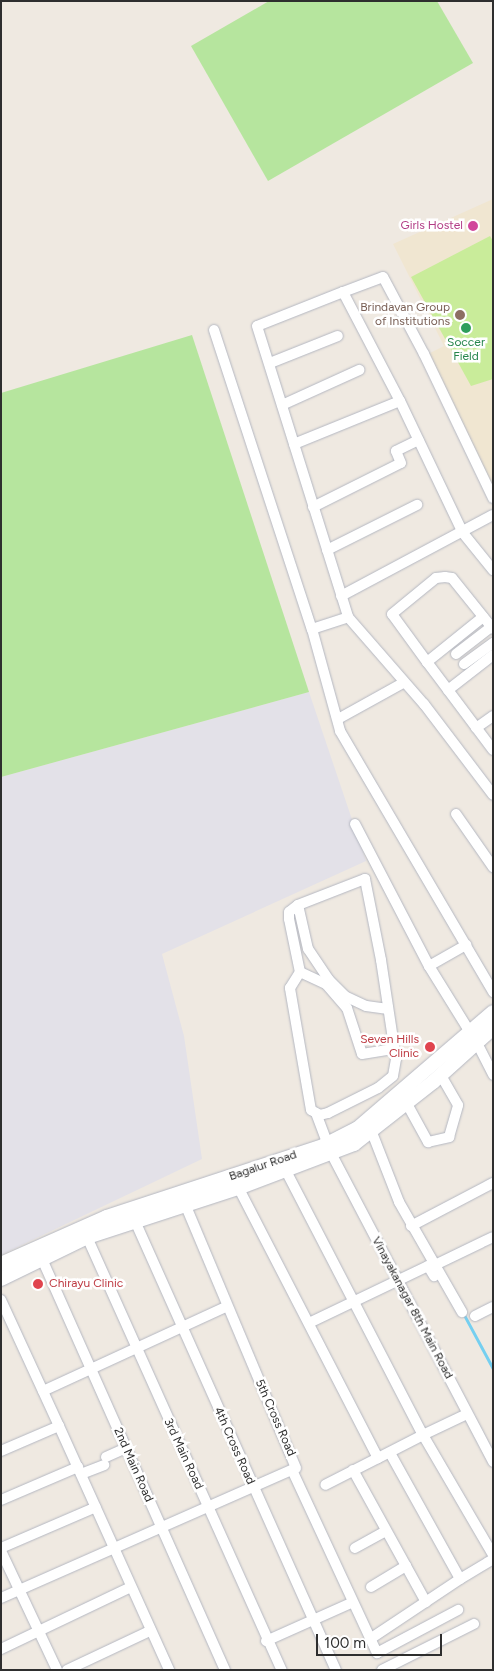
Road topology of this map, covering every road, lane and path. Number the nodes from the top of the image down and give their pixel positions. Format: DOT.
graph roads {
  1 [pos="343,292"];
  2 [pos="214,330"];
  3 [pos="338,336"];
  4 [pos="270,363"];
  5 [pos="359,370"];
  6 [pos="400,401"];
  7 [pos="282,405"];
  8 [pos="419,440"];
  9 [pos="294,444"];
  10 [pos="493,498"];
  11 [pos="417,505"];
  12 [pos="313,507"];
  13 [pos="493,515"];
  14 [pos="464,533"];
  15 [pos="327,550"];
  16 [pos="493,570"];
  17 [pos="341,596"];
  18 [pos="348,617"];
  19 [pos="483,617"];
  20 [pos="492,628"];
  21 [pos="312,629"];
  22 [pos="493,644"];
  23 [pos="456,654"];
  24 [pos="493,655"];
  25 [pos="427,662"];
  26 [pos="464,664"];
  27 [pos="403,683"];
  28 [pos="448,690"];
  29 [pos="493,716"];
  30 [pos="338,719"];
  31 [pos="476,728"];
  32 [pos="493,750"];
  33 [pos="493,796"];
  34 [pos="456,814"];
  35 [pos="355,824"];
  36 [pos="493,867"];
  37 [pos="298,905"];
  38 [pos="466,945"];
  39 [pos="429,966"];
  40 [pos="300,972"];
  41 [pos="493,992"];
  42 [pos="388,1009"];
  43 [pos="493,1012"];
  44 [pos="493,1028"];
  45 [pos="474,1037"];
  46 [pos="393,1049"];
  47 [pos="441,1075"];
  48 [pos="493,1075"];
  49 [pos="393,1076"];
  50 [pos="378,1088"];
  51 [pos="405,1095"];
  52 [pos="382,1112"];
  53 [pos="316,1113"];
  54 [pos="371,1130"];
  55 [pos="330,1148"];
  56 [pos="285,1169"];
  57 [pos="236,1182"];
  58 [pos="493,1183"];
  59 [pos="185,1204"];
  60 [pos="135,1221"];
  61 [pos="411,1226"];
  62 [pos="87,1237"];
  63 [pos="493,1237"];
  64 [pos="42,1259"];
  65 [pos="1,1264"];
  66 [pos="434,1265"];
  67 [pos="1,1279"];
  68 [pos="398,1281"];
  69 [pos="1,1300"];
  70 [pos="353,1302"];
  71 [pos="493,1306"];
  72 [pos="226,1307"];
  73 [pos="475,1316"];
  74 [pos="309,1323"];
  75 [pos="182,1327"];
  76 [pos="136,1349"];
  77 [pos="90,1370"];
  78 [pos="43,1391"];
  79 [pos="467,1414"];
  80 [pos="59,1426"];
  81 [pos="423,1435"];
  82 [pos="126,1448"];
  83 [pos="1,1451"];
  84 [pos="390,1453"];
  85 [pos="378,1458"];
  86 [pos="493,1462"];
  87 [pos="80,1470"];
  88 [pos="292,1470"];
  89 [pos="353,1470"];
  90 [pos="325,1485"];
  91 [pos="252,1486"];
  92 [pos="1,1500"];
  93 [pos="207,1505"];
  94 [pos="96,1507"];
  95 [pos="160,1526"];
  96 [pos="386,1531"];
  97 [pos="113,1546"];
  98 [pos="355,1548"];
  99 [pos="1,1550"];
  100 [pos="493,1557"];
  101 [pos="406,1566"];
  102 [pos="460,1579"];
  103 [pos="131,1587"];
  104 [pos="371,1587"];
  105 [pos="20,1588"];
  106 [pos="1,1598"];
  107 [pos="353,1602"];
  108 [pos="426,1602"];
  109 [pos="458,1610"];
  110 [pos="314,1620"];
  111 [pos="474,1624"];
  112 [pos="40,1631"];
  113 [pos="150,1631"];
  114 [pos="370,1639"];
  115 [pos="266,1641"];
  116 [pos="1,1649"];
  117 [pos="57,1670"];
  118 [pos="67,1670"];
  119 [pos="168,1670"];
  120 [pos="226,1670"];
  121 [pos="282,1670"];
  122 [pos="336,1670"];
  123 [pos="382,1670"];
  1 -- 4 [label="street"];
  1 -- 6 [label="street"];
  1 -- 10 [label="street"];
  2 -- 21 [label="street"];
  3 -- 4 [label="street"];
  4 -- 7 [label="street"];
  5 -- 7 [label="street"];
  6 -- 8 [label="street"];
  6 -- 9 [label="street"];
  7 -- 9 [label="street"];
  8 -- 12 [label="street"];
  8 -- 14 [label="street"];
  9 -- 12 [label="street"];
  11 -- 15 [label="street"];
  12 -- 15 [label="street"];
  13 -- 14 [label="street"];
  14 -- 16 [label="street"];
  14 -- 17 [label="street"];
  15 -- 17 [label="street"];
  17 -- 18 [label="street"];
  18 -- 21 [label="street"];
  18 -- 27 [label="street"];
  19 -- 20 [label="street"];
  19 -- 25 [label="street"];
  19 -- 25 [label="street"];
  20 -- 23 [label="street"];
  21 -- 30 [label="street"];
  22 -- 26 [label="street"];
  24 -- 28 [label="street"];
  25 -- 28 [label="street"];
  27 -- 30 [label="street"];
  27 -- 33 [label="street"];
  28 -- 31 [label="street"];
  29 -- 31 [label="street"];
  30 -- 38 [label="street"];
  31 -- 32 [label="street"];
  34 -- 36 [label="street"];
  35 -- 39 [label="street"];
  37 -- 40 [label="street"];
  37 -- 42 [label="street"];
  37 -- 42 [label="street"];
  38 -- 39 [label="street"];
  38 -- 41 [label="street"];
  39 -- 45 [label="street"];
  40 -- 46 [label="street"];
  40 -- 53 [label="street, Vinayakanagar 8th Main Road"];
  42 -- 46 [label="street"];
  43 -- 45 [label="main road, Bagalur Road"];
  44 -- 45 [label="main road, Bagalur Road"];
  45 -- 47 [label="main road, Bagalur Road"];
  45 -- 48 [label="street"];
  45 -- 51 [label="main road, Bagalur Road"];
  46 -- 49 [label="street"];
  47 -- 51 [label="main road, Bagalur Road"];
  47 -- 51 [label="street"];
  49 -- 50 [label="street"];
  49 -- 51 [label="street"];
  50 -- 52 [label="street"];
  50 -- 53 [label="street"];
  51 -- 52 [label="main road, Bagalur Road"];
  52 -- 54 [label="main road, Bagalur Road"];
  52 -- 55 [label="main road, Bagalur Road"];
  53 -- 55 [label="street, Vinayakanagar 8th Main Road"];
  54 -- 55 [label="main road, Bagalur Road"];
  54 -- 61 [label="street"];
  55 -- 56 [label="main road, Bagalur Road"];
  55 -- 57 [label="main road, Bagalur Road"];
  55 -- 68 [label="street, Vinayakanagar 8th Main Road"];
  56 -- 57 [label="main road, Bagalur Road"];
  56 -- 70 [label="street"];
  57 -- 59 [label="main road, Bagalur Road"];
  57 -- 65 [label="main road, Bagalur Road"];
  57 -- 74 [label="street"];
  58 -- 61 [label="street"];
  59 -- 60 [label="main road, Bagalur Road"];
  59 -- 72 [label="street, 5th Cross Road"];
  60 -- 62 [label="main road, Bagalur Road"];
  60 -- 75 [label="street, 4th Cross Road"];
  61 -- 66 [label="street"];
  62 -- 64 [label="main road, Bagalur Road"];
  62 -- 76 [label="street, 3rd Main Road"];
  63 -- 66 [label="street"];
  64 -- 67 [label="main road, Bagalur Road"];
  64 -- 77 [label="street, 2nd Main Road"];
  66 -- 68 [label="street"];
  68 -- 70 [label="street"];
  68 -- 79 [label="street, Vinayakanagar 8th Main Road"];
  69 -- 78 [label="street"];
  70 -- 74 [label="street"];
  70 -- 81 [label="street"];
  71 -- 73 [label="street"];
  72 -- 75 [label="street"];
  72 -- 88 [label="street, 5th Cross Road"];
  74 -- 85 [label="street"];
  75 -- 76 [label="street"];
  75 -- 91 [label="street, 4th Cross Road"];
  76 -- 77 [label="street"];
  76 -- 93 [label="street, 3rd Main Road"];
  77 -- 78 [label="street"];
  77 -- 82 [label="street, 2nd Main Road"];
  78 -- 80 [label="street"];
  79 -- 81 [label="street"];
  79 -- 86 [label="street, Vinayakanagar 8th Main Road"];
  80 -- 83 [label="street"];
  80 -- 87 [label="street"];
  81 -- 84 [label="street"];
  81 -- 100 [label="street"];
  82 -- 87 [label="street"];
  82 -- 95 [label="street, 2nd Main Road"];
  84 -- 85 [label="street"];
  84 -- 102 [label="street"];
  85 -- 89 [label="street"];
  87 -- 92 [label="street"];
  87 -- 94 [label="street"];
  88 -- 91 [label="street"];
  88 -- 107 [label="street, 5th Cross Road"];
  89 -- 90 [label="street"];
  89 -- 96 [label="street"];
  91 -- 93 [label="street"];
  91 -- 110 [label="street, 4th Cross Road"];
  93 -- 95 [label="street"];
  93 -- 115 [label="street, 3rd Main Road"];
  94 -- 97 [label="street"];
  94 -- 99 [label="street"];
  95 -- 97 [label="street"];
  95 -- 120 [label="street, 2nd Main Road"];
  96 -- 98 [label="street"];
  96 -- 101 [label="street"];
  97 -- 103 [label="street"];
  97 -- 105 [label="street"];
  99 -- 105 [label="street"];
  100 -- 102 [label="street"];
  101 -- 104 [label="street"];
  101 -- 108 [label="street"];
  102 -- 108 [label="street"];
  103 -- 112 [label="street"];
  103 -- 113 [label="street"];
  105 -- 106 [label="street"];
  105 -- 112 [label="street"];
  107 -- 110 [label="street"];
  107 -- 114 [label="street, 5th Cross Road"];
  108 -- 114 [label="street"];
  109 -- 114 [label="street, 5th Cross Road"];
  110 -- 115 [label="street"];
  110 -- 122 [label="street, 4th Cross Road"];
  111 -- 123 [label="street"];
  112 -- 116 [label="street"];
  112 -- 117 [label="street"];
  113 -- 118 [label="street"];
  113 -- 119 [label="street"];
  115 -- 121 [label="street, 3rd Main Road"];
}
